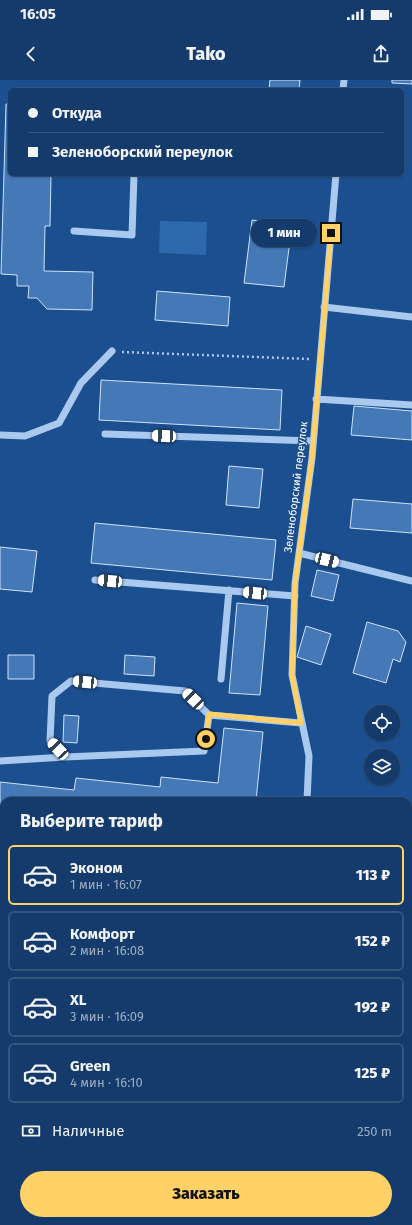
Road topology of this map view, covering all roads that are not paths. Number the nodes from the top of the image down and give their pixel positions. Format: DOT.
graph roads {
  1 [pos="134,176"];
  2 [pos="336,176"];
  3 [pos="74,231"];
  4 [pos="324,307"];
  5 [pos="412,317"];
  6 [pos="112,351"];
  7 [pos="316,399"];
  8 [pos="412,405"];
  9 [pos="105,434"];
  10 [pos="0,435"];
  11 [pos="313,441"];
  12 [pos="299,553"];
  13 [pos="95,580"];
  14 [pos="412,581"];
  15 [pos="229,590"];
  16 [pos="294,596"];
  17 [pos="221,679"];
  18 [pos="209,714"];
  19 [pos="301,723"];
  20 [pos="65,757"];
  21 [pos="0,761"];
  22 [pos="307,797"];
  1 -- 3 [label="street"];
  2 -- 4 [label="street, Зеленоборский переулок"];
  4 -- 5 [label="street"];
  4 -- 7 [label="street, Зеленоборский переулок"];
  6 -- 10 [label="street"];
  7 -- 8 [label="street"];
  7 -- 11 [label="street, Зеленоборский переулок"];
  9 -- 11 [label="street"];
  11 -- 12 [label="street, Зеленоборский переулок"];
  12 -- 14 [label="street"];
  12 -- 16 [label="street, Зеленоборский переулок"];
  13 -- 15 [label="street"];
  15 -- 16 [label="street"];
  15 -- 17 [label="street"];
  16 -- 19 [label="street, Зеленоборский переулок"];
  18 -- 19 [label="street"];
  18 -- 20 [label="street"];
  18 -- 20 [label="street"];
  19 -- 22 [label="street, Зеленоборский переулок"];
  20 -- 21 [label="street"];
}
